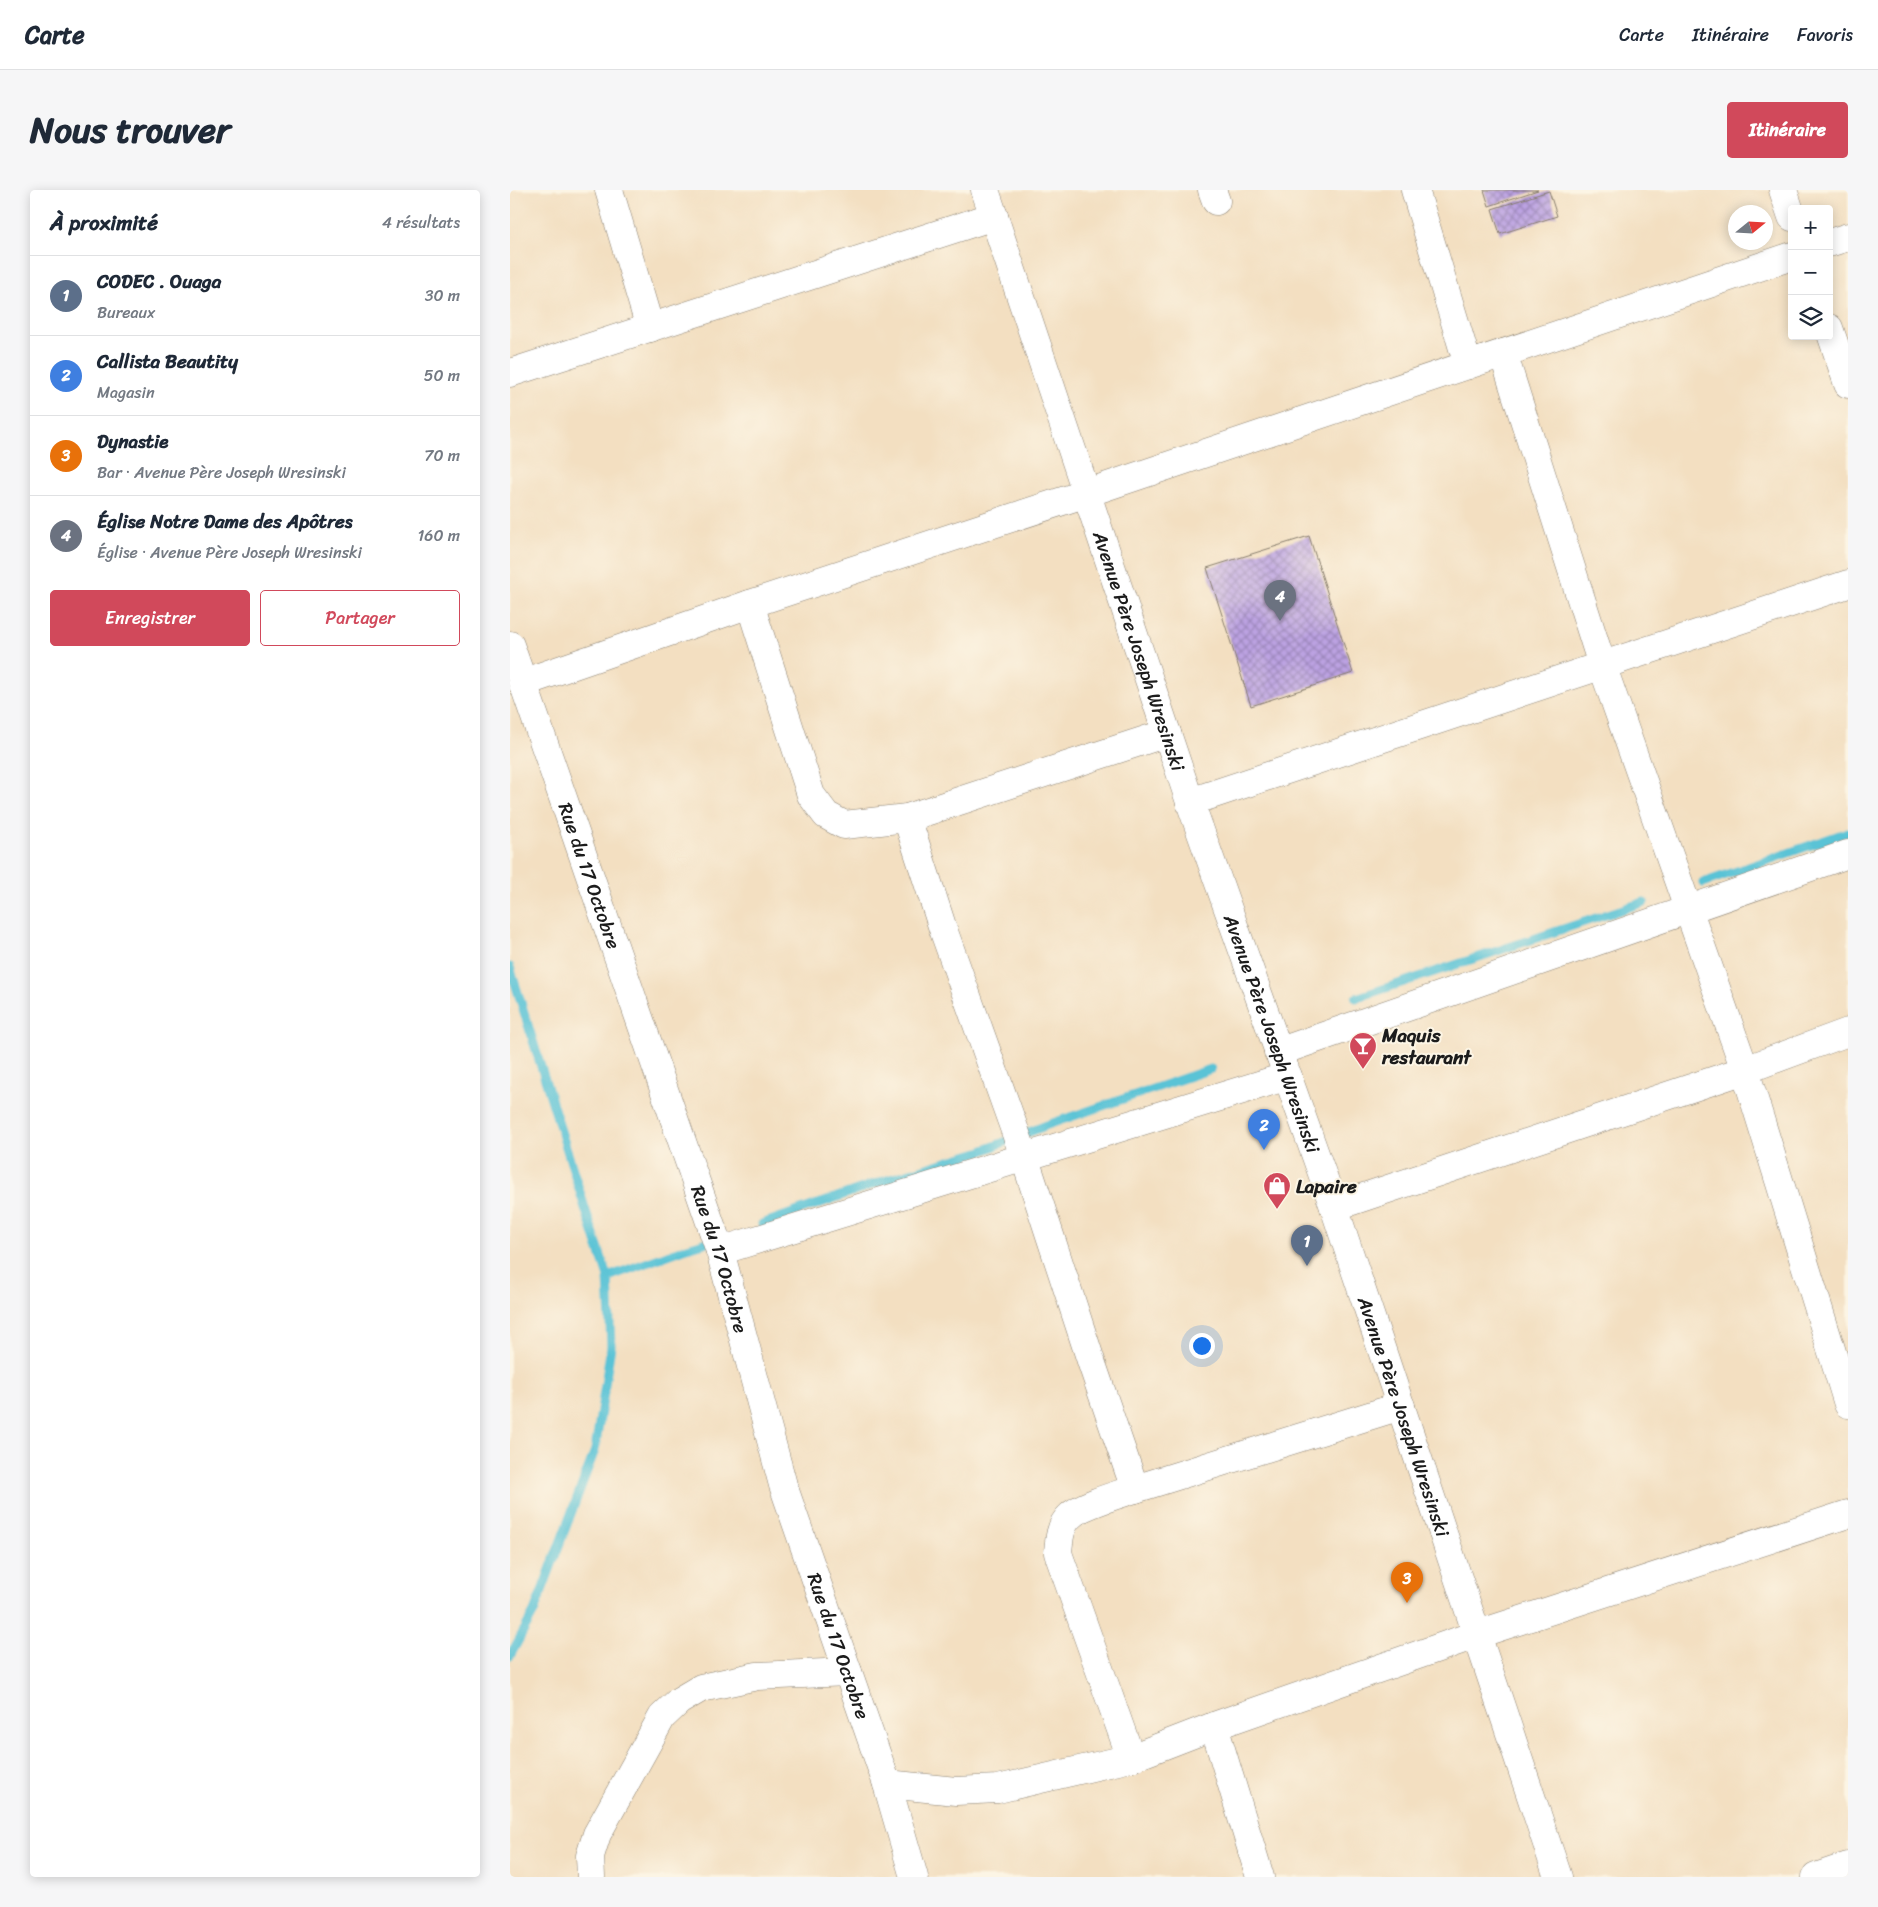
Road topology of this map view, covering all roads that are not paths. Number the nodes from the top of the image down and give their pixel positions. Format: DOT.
graph roads {
  1 [pos="609,190"];
  2 [pos="985,190"];
  3 [pos="1415,190"];
  4 [pos="1783,190"];
  5 [pos="1788,205"];
  6 [pos="994,216"];
  7 [pos="1848,237"];
  8 [pos="1833,242"];
  9 [pos="1788,257"];
  10 [pos="650,328"];
  11 [pos="1833,340"];
  12 [pos="1503,353"];
  13 [pos="1468,365"];
  14 [pos="510,373"];
  15 [pos="1848,384"];
  16 [pos="1086,493"];
  17 [pos="1848,584"];
  18 [pos="750,604"];
  19 [pos="510,645"];
  20 [pos="1602,665"];
  21 [pos="522,683"];
  22 [pos="1167,733"];
  23 [pos="1190,802"];
  24 [pos="907,818"];
  25 [pos="1848,854"];
  26 [pos="1689,908"];
  27 [pos="1848,1032"];
  28 [pos="1283,1064"];
  29 [pos="1745,1070"];
  30 [pos="1024,1156"];
  31 [pos="1334,1207"];
  32 [pos="720,1250"];
  33 [pos="1848,1404"];
  34 [pos="1401,1406"];
  35 [pos="1136,1489"];
  36 [pos="1848,1514"];
  37 [pos="1478,1634"];
  38 [pos="848,1672"];
  39 [pos="1214,1726"];
  40 [pos="1131,1758"];
  41 [pos="887,1784"];
  42 [pos="1848,1866"];
  43 [pos="591,1877"];
  44 [pos="914,1877"];
  45 [pos="1260,1877"];
  46 [pos="1558,1877"];
  47 [pos="1816,1877"];
  1 -- 10 [label="street"];
  2 -- 6 [label="street, Avenue Père Joseph Wresinski"];
  3 -- 13 [label="street"];
  4 -- 5 [label="street"];
  6 -- 10 [label="street"];
  6 -- 16 [label="street, Avenue Père Joseph Wresinski"];
  7 -- 8 [label="street"];
  9 -- 12 [label="street"];
  10 -- 14 [label="street"];
  11 -- 15 [label="street"];
  12 -- 13 [label="street"];
  12 -- 20 [label="street"];
  13 -- 16 [label="street"];
  16 -- 18 [label="street"];
  16 -- 22 [label="street, Avenue Père Joseph Wresinski"];
  17 -- 20 [label="street"];
  18 -- 21 [label="street"];
  18 -- 24 [label="street"];
  19 -- 21 [label="street, Rue du 17 Octobre"];
  20 -- 23 [label="street"];
  20 -- 26 [label="street"];
  21 -- 32 [label="street, Rue du 17 Octobre"];
  22 -- 23 [label="street, Avenue Père Joseph Wresinski"];
  22 -- 24 [label="street"];
  23 -- 28 [label="street, Avenue Père Joseph Wresinski"];
  24 -- 30 [label="street"];
  25 -- 26 [label="street"];
  26 -- 28 [label="street"];
  26 -- 29 [label="street"];
  27 -- 29 [label="street"];
  28 -- 30 [label="street"];
  28 -- 31 [label="street, Avenue Père Joseph Wresinski"];
  29 -- 31 [label="street"];
  29 -- 33 [label="street"];
  30 -- 32 [label="street"];
  30 -- 35 [label="street"];
  31 -- 34 [label="street, Avenue Père Joseph Wresinski"];
  32 -- 38 [label="street, Rue du 17 Octobre"];
  34 -- 35 [label="street"];
  34 -- 37 [label="street, Avenue Père Joseph Wresinski"];
  35 -- 40 [label="street"];
  36 -- 37 [label="street"];
  37 -- 39 [label="street"];
  37 -- 46 [label="street, Avenue Père Joseph Wresinski"];
  38 -- 41 [label="street, Rue du 17 Octobre"];
  38 -- 43 [label="street"];
  39 -- 40 [label="street"];
  39 -- 45 [label="street"];
  40 -- 41 [label="street"];
  41 -- 44 [label="street, Rue du 17 Octobre"];
  42 -- 47 [label="street"];
}
